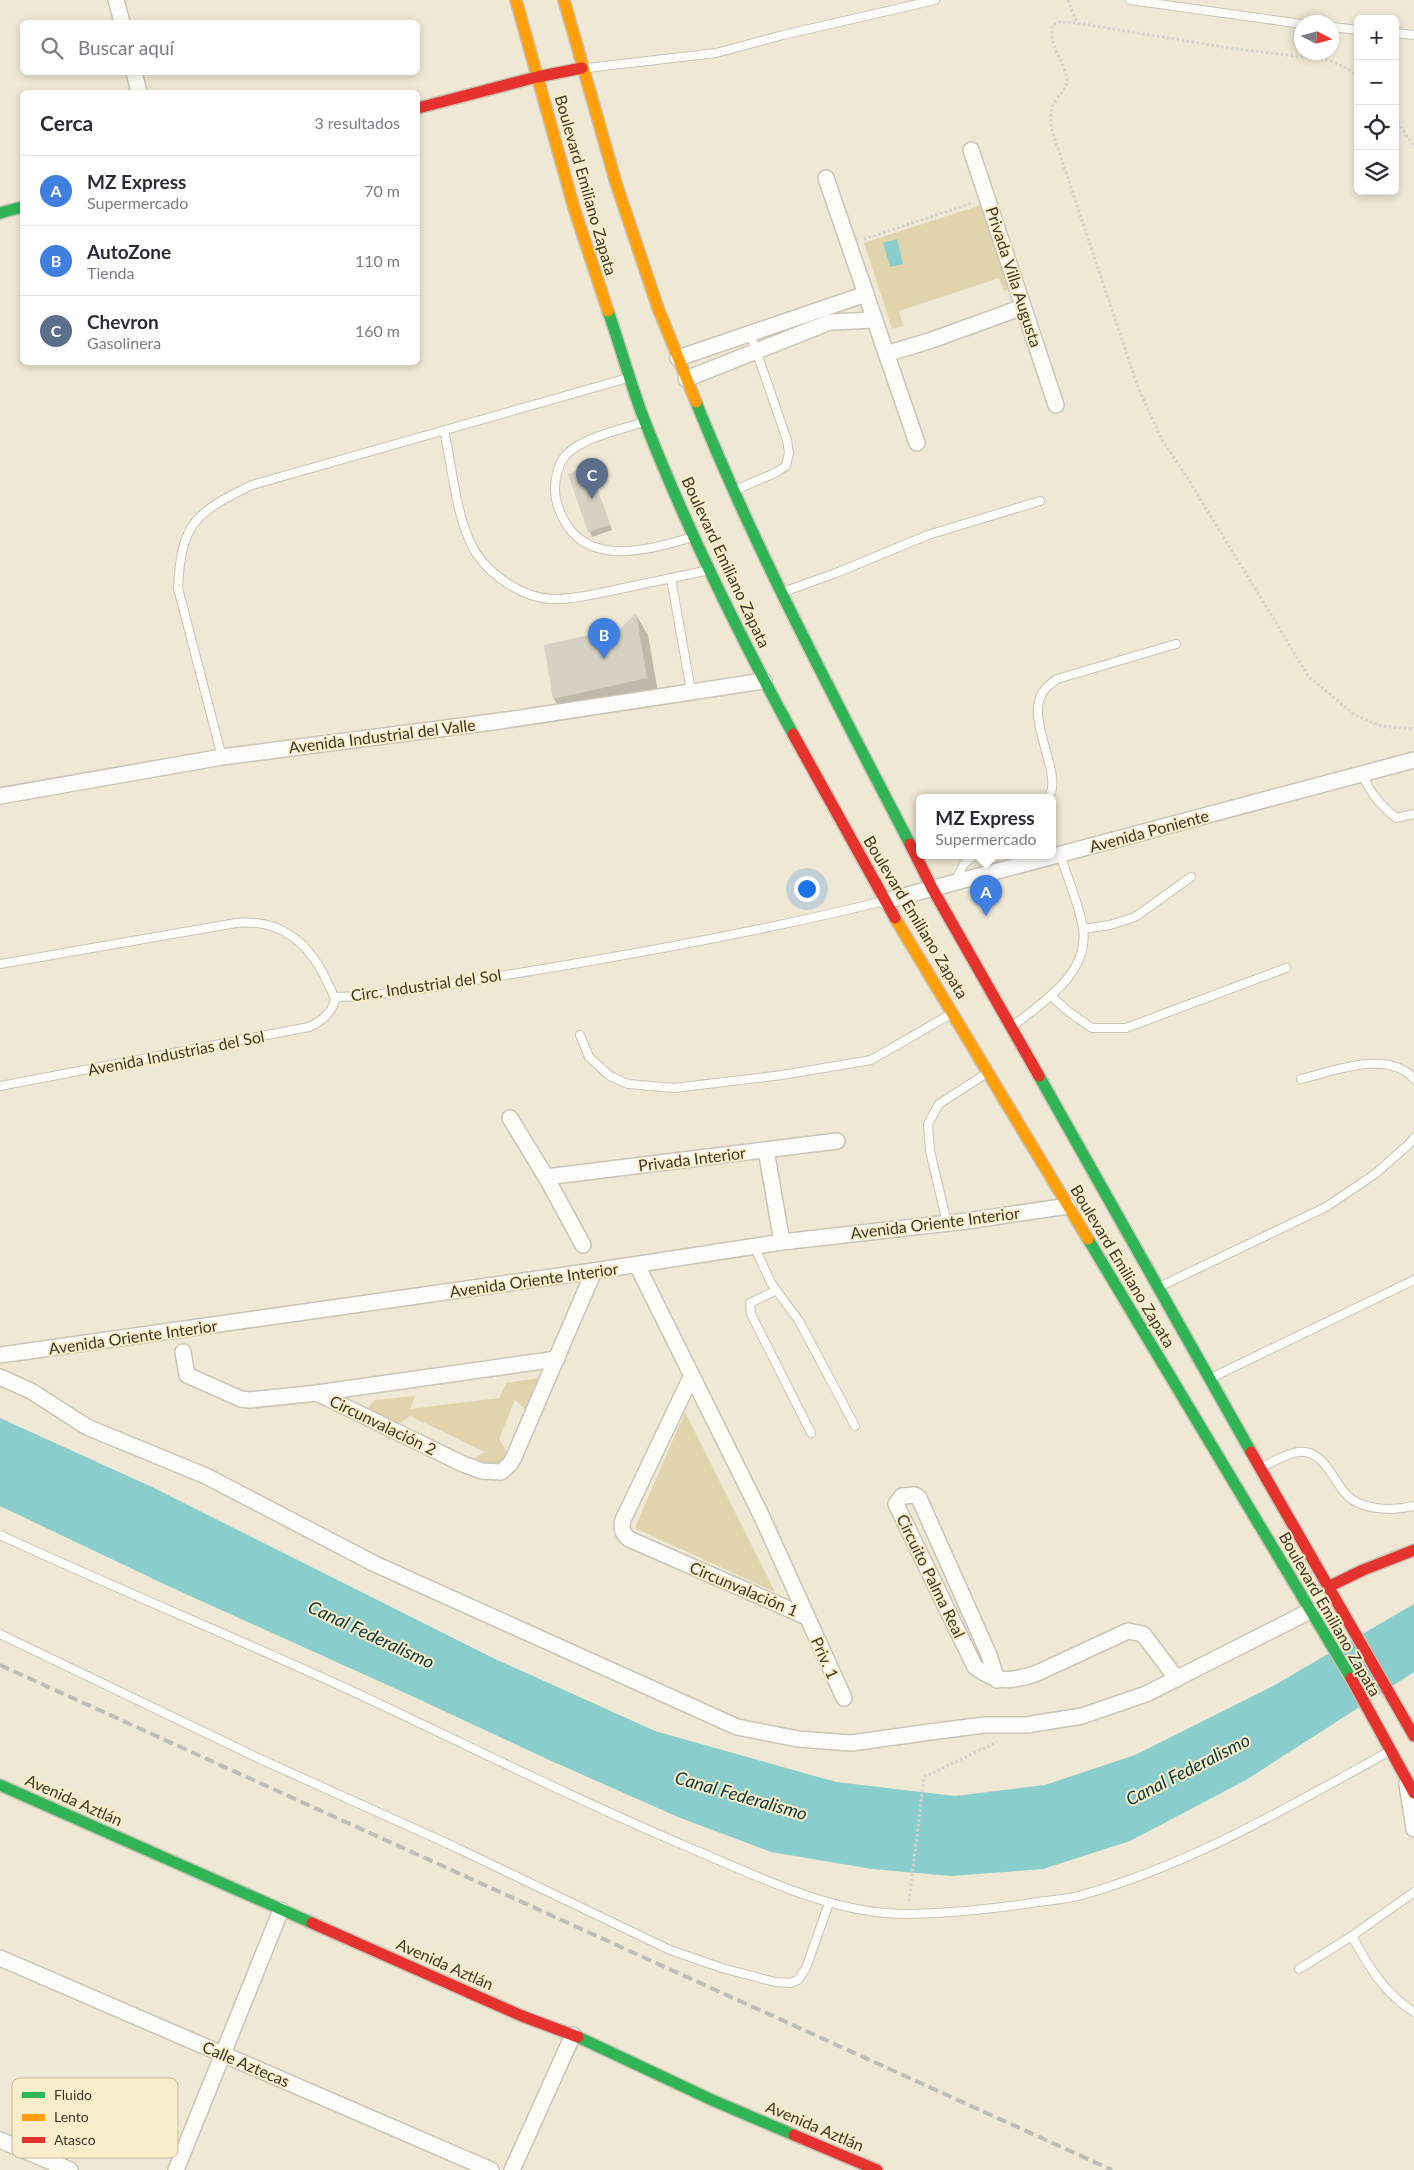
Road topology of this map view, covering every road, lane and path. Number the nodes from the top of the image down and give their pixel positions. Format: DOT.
graph roads {
  1 [pos="116,0"];
  2 [pos="516,0"];
  3 [pos="564,0"];
  4 [pos="935,0"];
  5 [pos="1068,0"];
  6 [pos="1130,0"];
  7 [pos="121,20"];
  8 [pos="1077,23"];
  9 [pos="1294,23"];
  10 [pos="1339,28"];
  11 [pos="1354,30"];
  12 [pos="1399,33"];
  13 [pos="1414,34"];
  14 [pos="582,68"];
  15 [pos="1354,74"];
  16 [pos="135,75"];
  17 [pos="537,77"];
  18 [pos="139,90"];
  19 [pos="420,107"];
  20 [pos="1399,124"];
  21 [pos="1414,147"];
  22 [pos="971,150"];
  23 [pos="826,178"];
  24 [pos="987,198"];
  25 [pos="20,208"];
  26 [pos="0,213"];
  27 [pos="849,244"];
  28 [pos="866,294"];
  29 [pos="1023,307"];
  30 [pos="875,320"];
  31 [pos="749,333"];
  32 [pos="755,351"];
  33 [pos="886,354"];
  34 [pos="678,358"];
  35 [pos="630,377"];
  36 [pos="686,379"];
  37 [pos="1056,405"];
  38 [pos="645,422"];
  39 [pos="444,430"];
  40 [pos="917,443"];
  41 [pos="733,491"];
  42 [pos="1040,501"];
  43 [pos="694,537"];
  44 [pos="709,570"];
  45 [pos="671,578"];
  46 [pos="781,592"];
  47 [pos="1176,644"];
  48 [pos="764,681"];
  49 [pos="691,691"];
  50 [pos="1414,729"];
  51 [pos="222,757"];
  52 [pos="1414,760"];
  53 [pos="1362,774"];
  54 [pos="1050,794"];
  55 [pos="0,796"];
  56 [pos="1414,814"];
  57 [pos="1060,854"];
  58 [pos="1056,855"];
  59 [pos="916,857"];
  60 [pos="917,859"];
  61 [pos="970,859"];
  62 [pos="1042,859"];
  63 [pos="1191,877"];
  64 [pos="954,883"];
  65 [pos="932,888"];
  66 [pos="885,901"];
  67 [pos="1083,929"];
  68 [pos="0,964"];
  69 [pos="1286,968"];
  70 [pos="334,996"];
  71 [pos="1051,996"];
  72 [pos="954,1013"];
  73 [pos="1011,1028"];
  74 [pos="580,1035"];
  75 [pos="988,1072"];
  76 [pos="1301,1079"];
  77 [pos="1414,1079"];
  78 [pos="0,1086"];
  79 [pos="510,1118"];
  80 [pos="1414,1138"];
  81 [pos="837,1141"];
  82 [pos="766,1150"];
  83 [pos="546,1177"];
  84 [pos="1068,1206"];
  85 [pos="947,1223"];
  86 [pos="782,1242"];
  87 [pos="583,1245"];
  88 [pos="754,1246"];
  89 [pos="637,1265"];
  90 [pos="594,1271"];
  91 [pos="1414,1280"];
  92 [pos="1159,1287"];
  93 [pos="775,1291"];
  94 [pos="183,1352"];
  95 [pos="0,1355"];
  96 [pos="557,1359"];
  97 [pos="0,1377"];
  98 [pos="691,1377"];
  99 [pos="1209,1379"];
  100 [pos="317,1393"];
  101 [pos="855,1426"];
  102 [pos="811,1434"];
  103 [pos="1261,1468"];
  104 [pos="1414,1506"];
  105 [pos="0,1535"];
  106 [pos="1414,1550"];
  107 [pos="954,1578"];
  108 [pos="1328,1587"];
  109 [pos="936,1589"];
  110 [pos="1310,1611"];
  111 [pos="807,1617"];
  112 [pos="0,1634"];
  113 [pos="1177,1679"];
  114 [pos="997,1680"];
  115 [pos="844,1698"];
  116 [pos="1013,1725"];
  117 [pos="1414,1736"];
  118 [pos="1391,1750"];
  119 [pos="1410,1787"];
  120 [pos="1,1788"];
  121 [pos="1414,1828"];
  122 [pos="1414,1892"];
  123 [pos="910,1894"];
  124 [pos="829,1903"];
  125 [pos="281,1910"];
  126 [pos="1352,1936"];
  127 [pos="0,1958"];
  128 [pos="1298,1969"];
  129 [pos="1414,2012"];
  130 [pos="573,2035"];
  131 [pos="224,2054"];
  132 [pos="0,2140"];
  133 [pos="12,2145"];
  134 [pos="42,2158"];
  135 [pos="848,2164"];
  136 [pos="70,2170"];
  137 [pos="176,2170"];
  138 [pos="491,2170"];
  139 [pos="512,2170"];
  140 [pos="877,2170"];
  1 -- 7 [label="street"];
  2 -- 17 [label="main road, Boulevard Emiliano Zapata"];
  3 -- 14 [label="main road, Boulevard Emiliano Zapata"];
  4 -- 14 [label="lane"];
  5 -- 8 [label="path"];
  6 -- 9 [label="lane"];
  8 -- 15 [label="path"];
  8 -- 50 [label="path"];
  10 -- 11 [label="lane"];
  12 -- 13 [label="lane"];
  14 -- 17 [label="main road"];
  14 -- 34 [label="main road, Boulevard Emiliano Zapata"];
  16 -- 18 [label="street"];
  17 -- 19 [label="main road"];
  17 -- 35 [label="main road, Boulevard Emiliano Zapata"];
  20 -- 21 [label="path"];
  22 -- 24 [label="street, Privada Villa Augusta"];
  23 -- 27 [label="street"];
  24 -- 27 [label="path"];
  24 -- 29 [label="street, Privada Villa Augusta"];
  25 -- 26 [label="main road"];
  27 -- 28 [label="street"];
  28 -- 30 [label="street"];
  28 -- 31 [label="street"];
  29 -- 33 [label="street"];
  29 -- 37 [label="street, Privada Villa Augusta"];
  30 -- 32 [label="street"];
  30 -- 33 [label="street"];
  31 -- 32 [label="lane"];
  31 -- 34 [label="street"];
  32 -- 36 [label="street"];
  32 -- 41 [label="lane"];
  33 -- 40 [label="street"];
  34 -- 36 [label="main road, Boulevard Emiliano Zapata"];
  35 -- 38 [label="main road, Boulevard Emiliano Zapata"];
  35 -- 39 [label="lane"];
  36 -- 41 [label="main road, Boulevard Emiliano Zapata"];
  38 -- 43 [label="main road, Boulevard Emiliano Zapata"];
  38 -- 43 [label="lane"];
  39 -- 45 [label="lane"];
  39 -- 51 [label="lane"];
  41 -- 46 [label="main road, Boulevard Emiliano Zapata"];
  42 -- 46 [label="lane"];
  43 -- 44 [label="main road, Boulevard Emiliano Zapata"];
  44 -- 45 [label="lane"];
  44 -- 48 [label="main road, Boulevard Emiliano Zapata"];
  45 -- 49 [label="lane"];
  46 -- 59 [label="main road, Boulevard Emiliano Zapata"];
  47 -- 54 [label="lane"];
  48 -- 49 [label="street, Avenida Industrial del Valle"];
  48 -- 66 [label="main road, Boulevard Emiliano Zapata"];
  49 -- 51 [label="street, Avenida Industrial del Valle"];
  51 -- 55 [label="street, Avenida Industrial del Valle"];
  52 -- 53 [label="street, Avenida Poniente"];
  53 -- 56 [label="lane"];
  53 -- 57 [label="street, Avenida Poniente"];
  57 -- 58 [label="street, Avenida Poniente"];
  57 -- 67 [label="lane"];
  60 -- 65 [label="main road, Boulevard Emiliano Zapata"];
  61 -- 64 [label="lane"];
  62 -- 64 [label="street, Avenida Poniente"];
  63 -- 67 [label="lane"];
  64 -- 65 [label="street, Avenida Poniente"];
  65 -- 66 [label="street, Avenida Poniente"];
  65 -- 73 [label="main road, Boulevard Emiliano Zapata"];
  66 -- 70 [label="lane, Circ. Industrial del Sol"];
  66 -- 72 [label="main road, Boulevard Emiliano Zapata"];
  67 -- 71 [label="lane"];
  68 -- 70 [label="lane, Circ. Industrial del Sol"];
  69 -- 71 [label="lane"];
  70 -- 78 [label="lane, Avenida Industrias del Sol"];
  71 -- 73 [label="lane"];
  72 -- 74 [label="lane"];
  72 -- 75 [label="main road, Boulevard Emiliano Zapata"];
  73 -- 92 [label="main road, Boulevard Emiliano Zapata"];
  75 -- 84 [label="main road, Boulevard Emiliano Zapata"];
  75 -- 85 [label="lane"];
  76 -- 77 [label="lane"];
  79 -- 83 [label="street"];
  80 -- 92 [label="lane"];
  81 -- 82 [label="street, Privada Interior"];
  82 -- 83 [label="street, Privada Interior"];
  82 -- 86 [label="street"];
  83 -- 87 [label="street"];
  84 -- 85 [label="street, Avenida Oriente Interior"];
  84 -- 110 [label="main road, Boulevard Emiliano Zapata"];
  85 -- 86 [label="street, Avenida Oriente Interior"];
  86 -- 88 [label="street, Avenida Oriente Interior"];
  88 -- 89 [label="street, Avenida Oriente Interior"];
  88 -- 93 [label="lane"];
  89 -- 90 [label="street, Avenida Oriente Interior"];
  89 -- 98 [label="street, Circunvalación 1"];
  90 -- 95 [label="street, Avenida Oriente Interior"];
  90 -- 96 [label="street, Circunvalación 2"];
  91 -- 99 [label="lane"];
  92 -- 99 [label="main road, Boulevard Emiliano Zapata"];
  93 -- 101 [label="lane"];
  93 -- 102 [label="lane"];
  94 -- 100 [label="street"];
  96 -- 100 [label="street, Circunvalación 2"];
  96 -- 100 [label="street, Circunvalación 2"];
  97 -- 116 [label="street"];
  98 -- 111 [label="street, Circunvalación 1"];
  98 -- 111 [label="street, Circunvalación 1"];
  99 -- 103 [label="main road, Boulevard Emiliano Zapata"];
  103 -- 104 [label="lane"];
  103 -- 108 [label="main road, Boulevard Emiliano Zapata"];
  105 -- 124 [label="lane"];
  106 -- 108 [label="main road"];
  107 -- 109 [label="street"];
  107 -- 109 [label="street, Circuito Palma Real"];
  107 -- 114 [label="street, Circuito Palma Real"];
  108 -- 117 [label="main road, Boulevard Emiliano Zapata"];
  109 -- 114 [label="street, Circuito Palma Real"];
  110 -- 113 [label="street"];
  110 -- 118 [label="main road, Boulevard Emiliano Zapata"];
  111 -- 115 [label="street, Priv. 1"];
  112 -- 124 [label="lane"];
  113 -- 114 [label="street"];
  113 -- 116 [label="street"];
  116 -- 123 [label="path"];
  118 -- 119 [label="main road, Boulevard Emiliano Zapata"];
  118 -- 124 [label="lane"];
  119 -- 121 [label="street"];
  120 -- 125 [label="main road, Avenida Aztlán"];
  122 -- 126 [label="lane"];
  125 -- 130 [label="main road, Avenida Aztlán"];
  125 -- 131 [label="street"];
  126 -- 128 [label="lane"];
  126 -- 129 [label="lane"];
  127 -- 131 [label="street, Calle Aztecas"];
  130 -- 135 [label="main road, Avenida Aztlán"];
  130 -- 139 [label="street"];
  131 -- 137 [label="street"];
  131 -- 138 [label="street, Calle Aztecas"];
  132 -- 133 [label="street"];
  134 -- 136 [label="street"];
  135 -- 140 [label="main road, Avenida Aztlán"];
}
